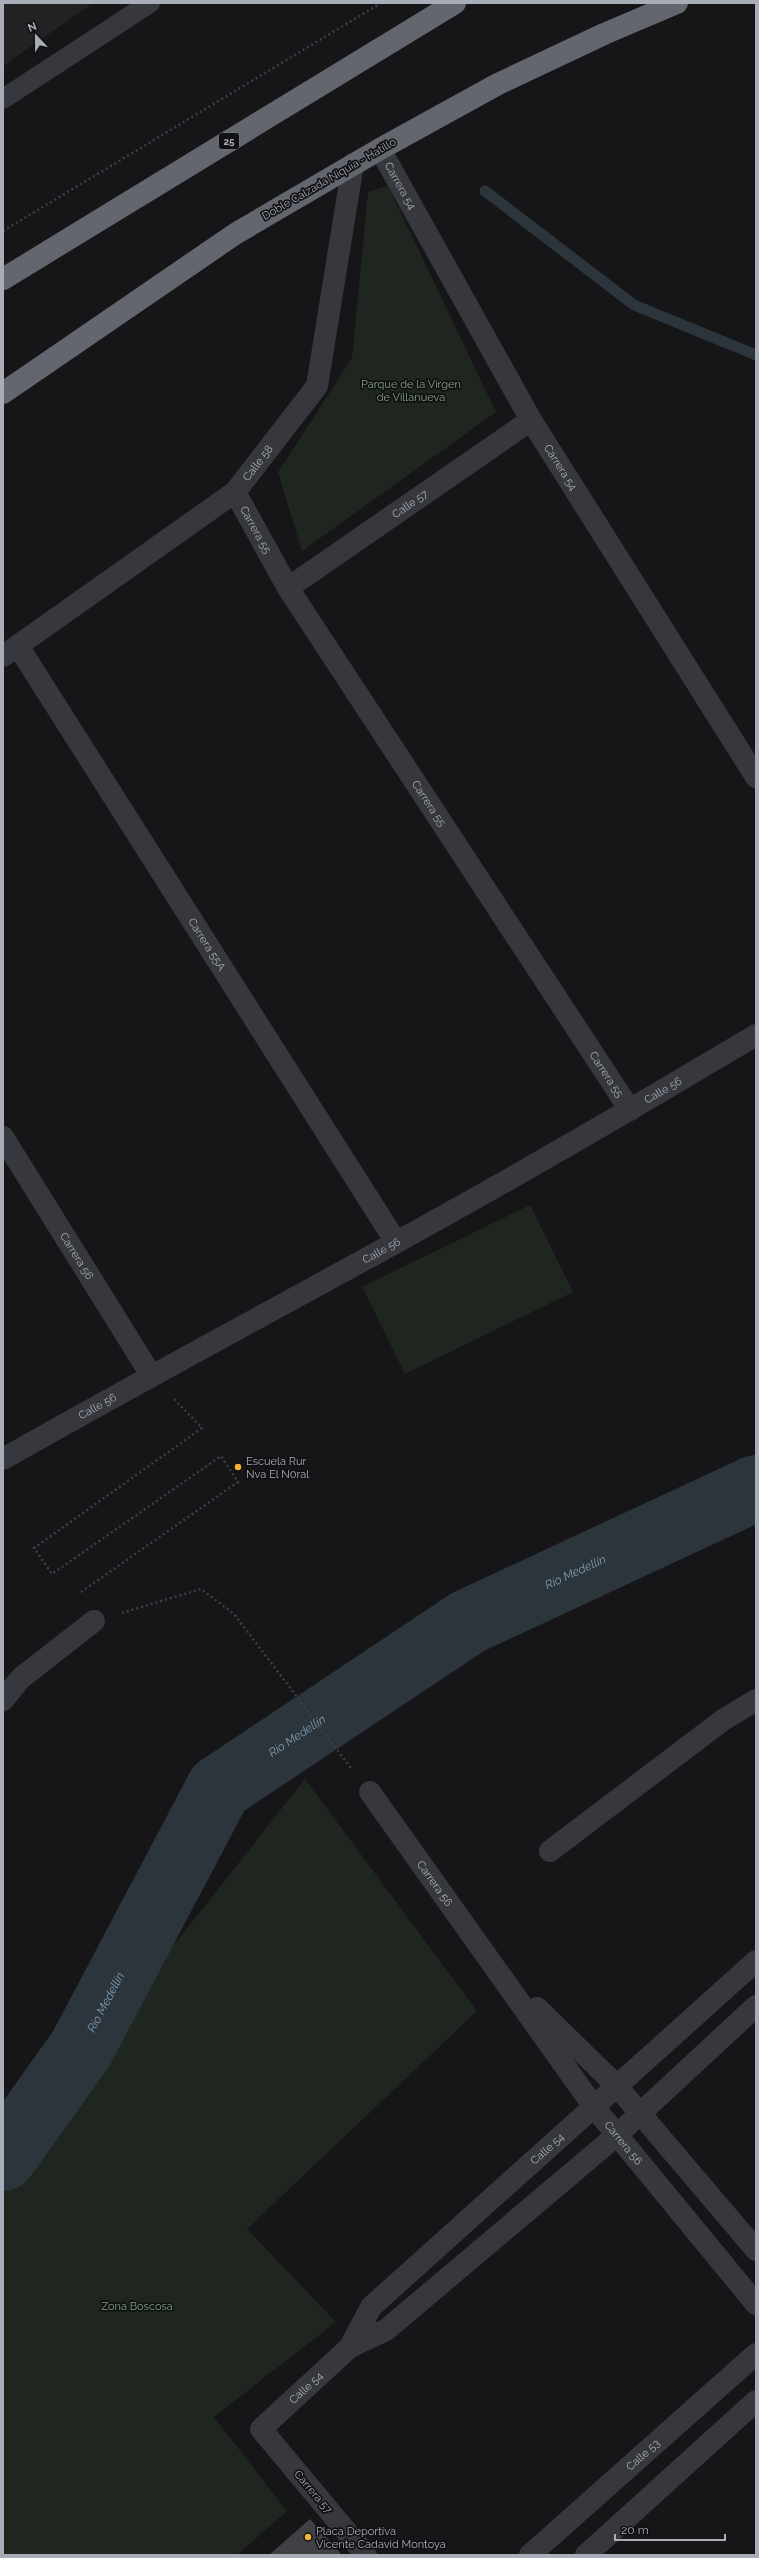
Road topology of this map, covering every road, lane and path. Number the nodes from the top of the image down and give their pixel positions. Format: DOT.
graph roads {
  1 [pos="150,3"];
  2 [pos="381,3"];
  3 [pos="455,3"];
  4 [pos="677,3"];
  5 [pos="3,99"];
  6 [pos="380,149"];
  7 [pos="353,164"];
  8 [pos="3,231"];
  9 [pos="3,279"];
  10 [pos="3,393"];
  11 [pos="531,420"];
  12 [pos="235,492"];
  13 [pos="288,588"];
  14 [pos="11,651"];
  15 [pos="756,776"];
  16 [pos="756,1036"];
  17 [pos="630,1110"];
  18 [pos="3,1137"];
  19 [pos="396,1242"];
  20 [pos="151,1375"];
  21 [pos="3,1459"];
  22 [pos="94,1621"];
  23 [pos="3,1700"];
  24 [pos="756,1700"];
  25 [pos="370,1792"];
  26 [pos="550,1851"];
  27 [pos="756,1961"];
  28 [pos="501,1974"];
  29 [pos="756,2006"];
  30 [pos="616,2085"];
  31 [pos="594,2107"];
  32 [pos="640,2112"];
  33 [pos="617,2135"];
  34 [pos="756,2250"];
  35 [pos="756,2304"];
  36 [pos="350,2347"];
  37 [pos="756,2354"];
  38 [pos="756,2401"];
  39 [pos="261,2429"];
  40 [pos="366,2555"];
  41 [pos="530,2555"];
  42 [pos="586,2555"];
  1 -- 5 [label="lane"];
  2 -- 8 [label="path"];
  3 -- 9 [label="highway, 25"];
  4 -- 6 [label="highway, Doble Calzada Niquia - Hatillo"];
  6 -- 7 [label="highway, Doble Calzada Niquia - Hatillo"];
  6 -- 11 [label="street, Carrera 54"];
  7 -- 10 [label="highway, Doble Calzada Niquia - Hatillo"];
  7 -- 12 [label="street, Calle 58"];
  11 -- 13 [label="street, Calle 57"];
  11 -- 15 [label="street, Carrera 54"];
  12 -- 13 [label="street, Carrera 55"];
  12 -- 14 [label="street, Calle 58"];
  13 -- 17 [label="street, Carrera 55"];
  14 -- 19 [label="street, Carrera 55A"];
  16 -- 17 [label="street, Calle 56"];
  17 -- 19 [label="street, Calle 56"];
  18 -- 20 [label="street, Carrera 56"];
  19 -- 20 [label="street, Calle 56"];
  20 -- 21 [label="street, Calle 56"];
  20 -- 22 [label="path"];
  22 -- 23 [label="street"];
  22 -- 25 [label="path"];
  24 -- 26 [label="street"];
  25 -- 28 [label="street, Carrera 56"];
  27 -- 30 [label="street, Calle 54"];
  28 -- 30 [label="street, Carrera 56"];
  28 -- 31 [label="street, Carrera 56"];
  29 -- 32 [label="street, Calle 54"];
  30 -- 31 [label="street, Calle 54"];
  30 -- 32 [label="street, Carrera 56"];
  31 -- 33 [label="street, Carrera 56"];
  31 -- 36 [label="street, Calle 54"];
  32 -- 33 [label="street, Calle 54"];
  32 -- 34 [label="street, Carrera 56"];
  33 -- 35 [label="street, Carrera 56"];
  33 -- 36 [label="street, Calle 54"];
  36 -- 39 [label="street, Calle 54"];
  37 -- 41 [label="street, Calle 53"];
  38 -- 42 [label="street"];
  39 -- 40 [label="street, Carrera 57"];
}
